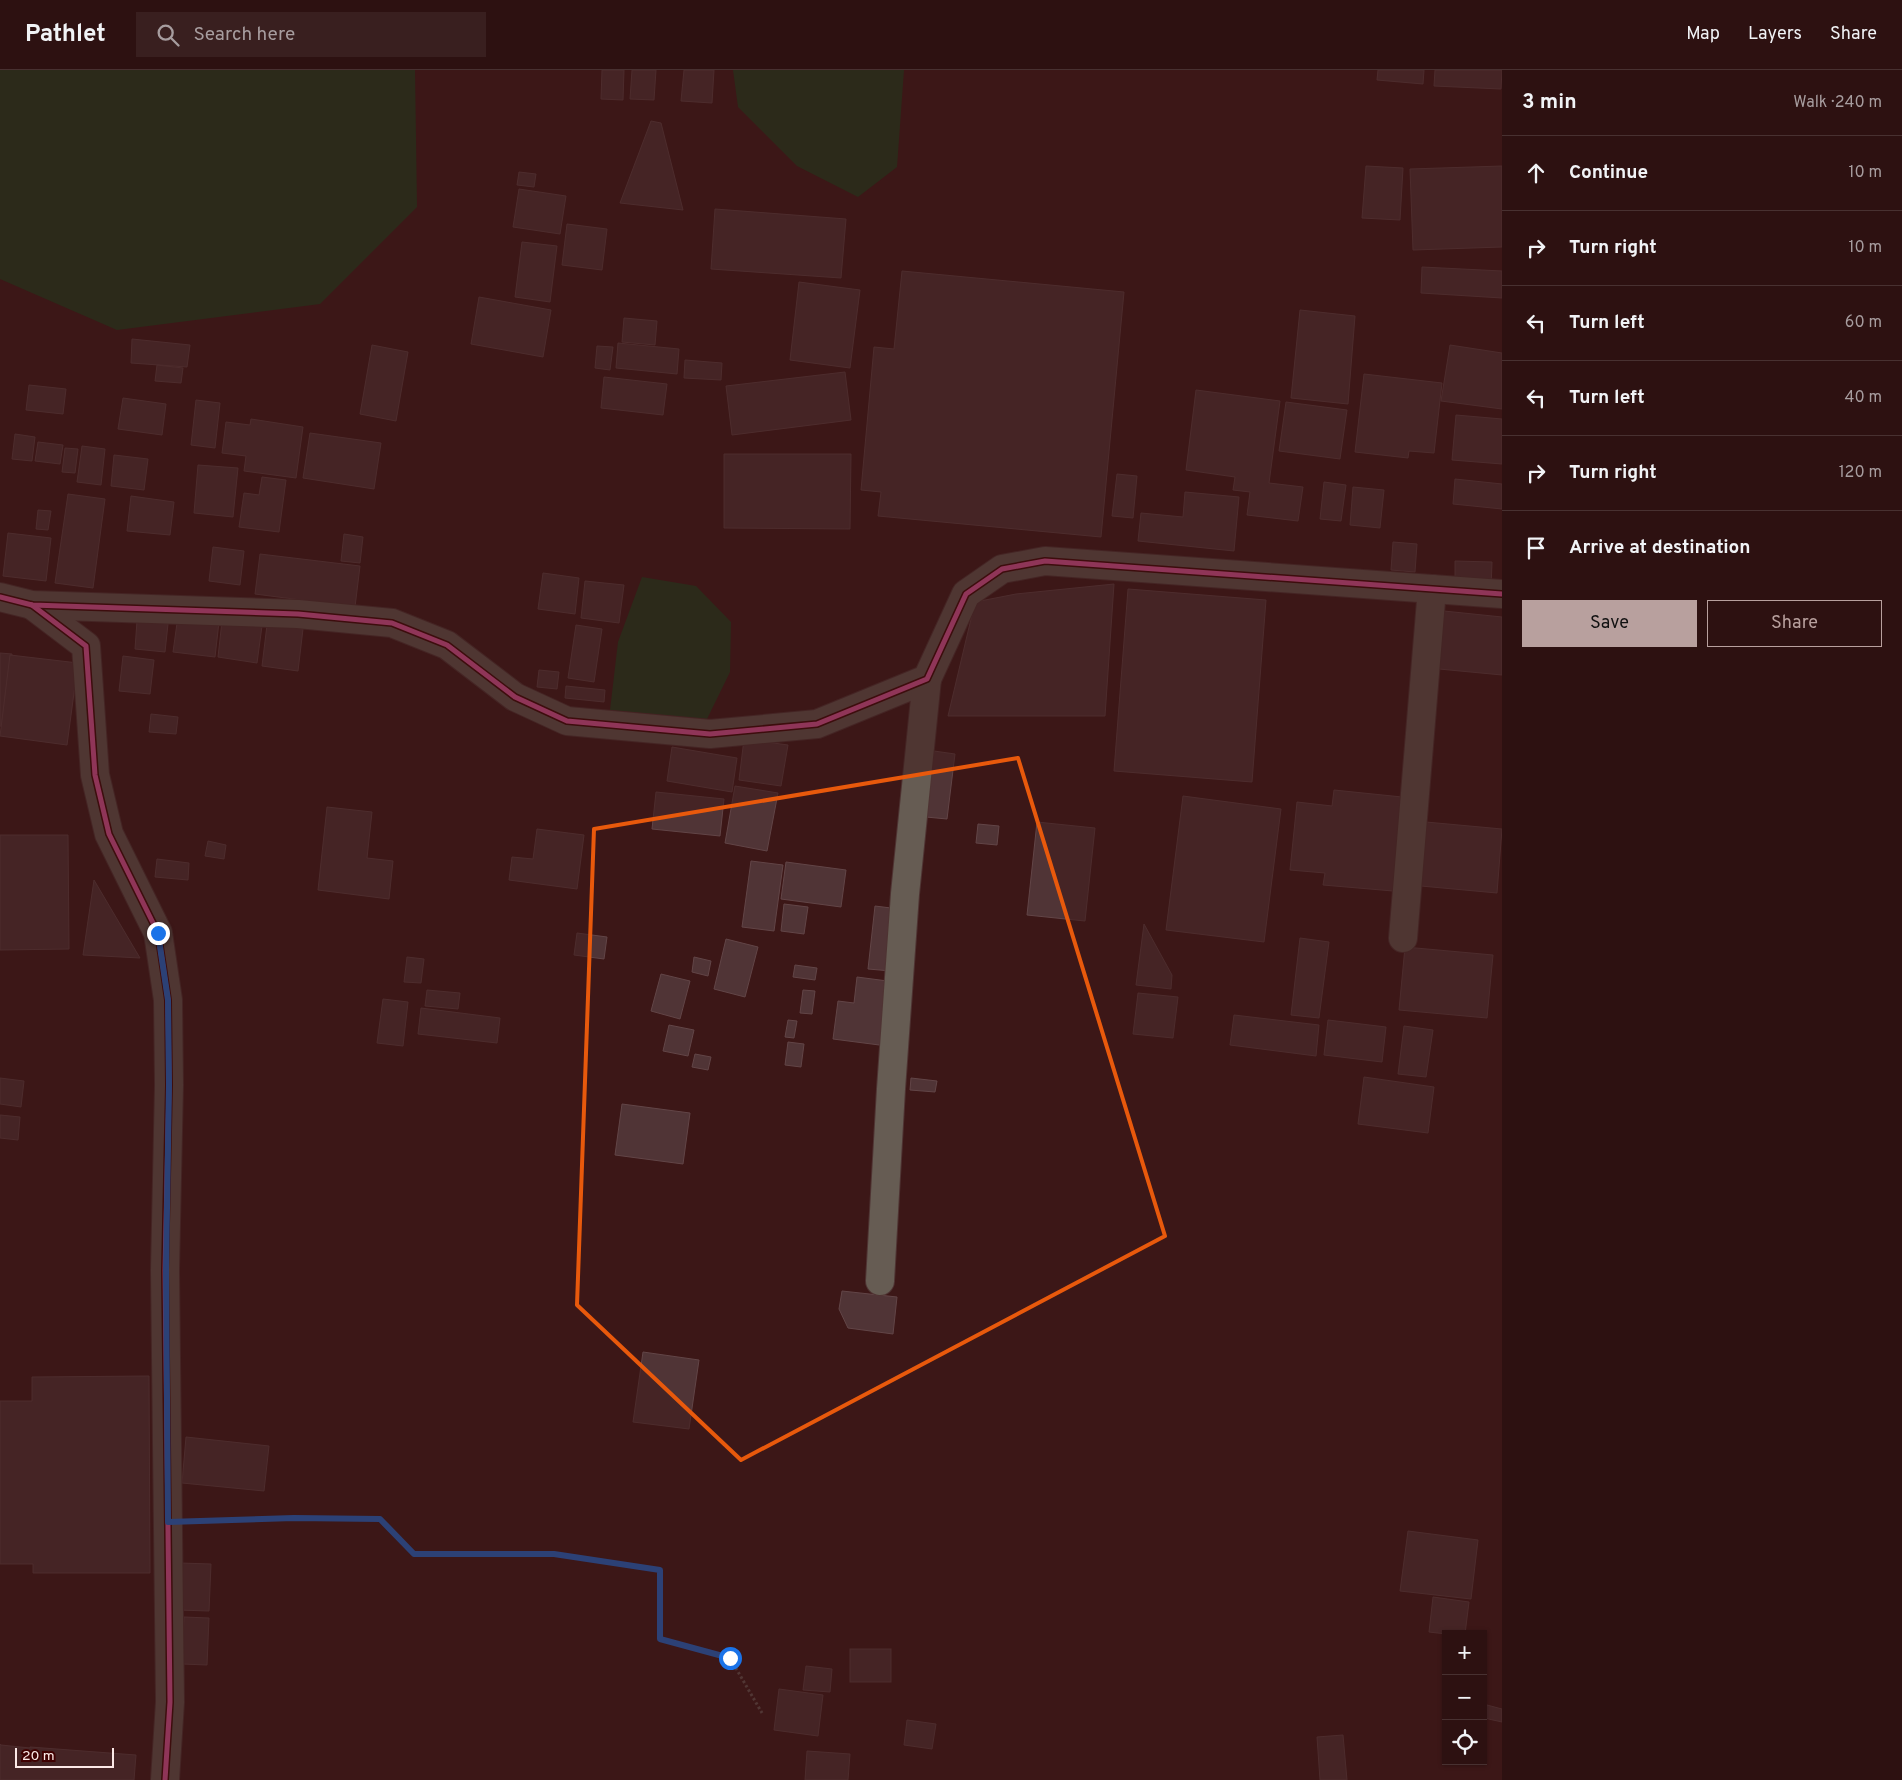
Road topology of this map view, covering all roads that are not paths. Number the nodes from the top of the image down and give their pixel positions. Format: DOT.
graph roads {
  1 [pos="1432,588"];
  2 [pos="1502,594"];
  3 [pos="0,597"];
  4 [pos="32,605"];
  5 [pos="927,678"];
  6 [pos="1403,938"];
  7 [pos="880,1281"];
  8 [pos="165,1780"];
  1 -- 2 [label="street"];
  1 -- 5 [label="street"];
  1 -- 6 [label="street"];
  3 -- 4 [label="street"];
  4 -- 5 [label="street"];
  4 -- 8 [label="street"];
  5 -- 7 [label="street"];
}
